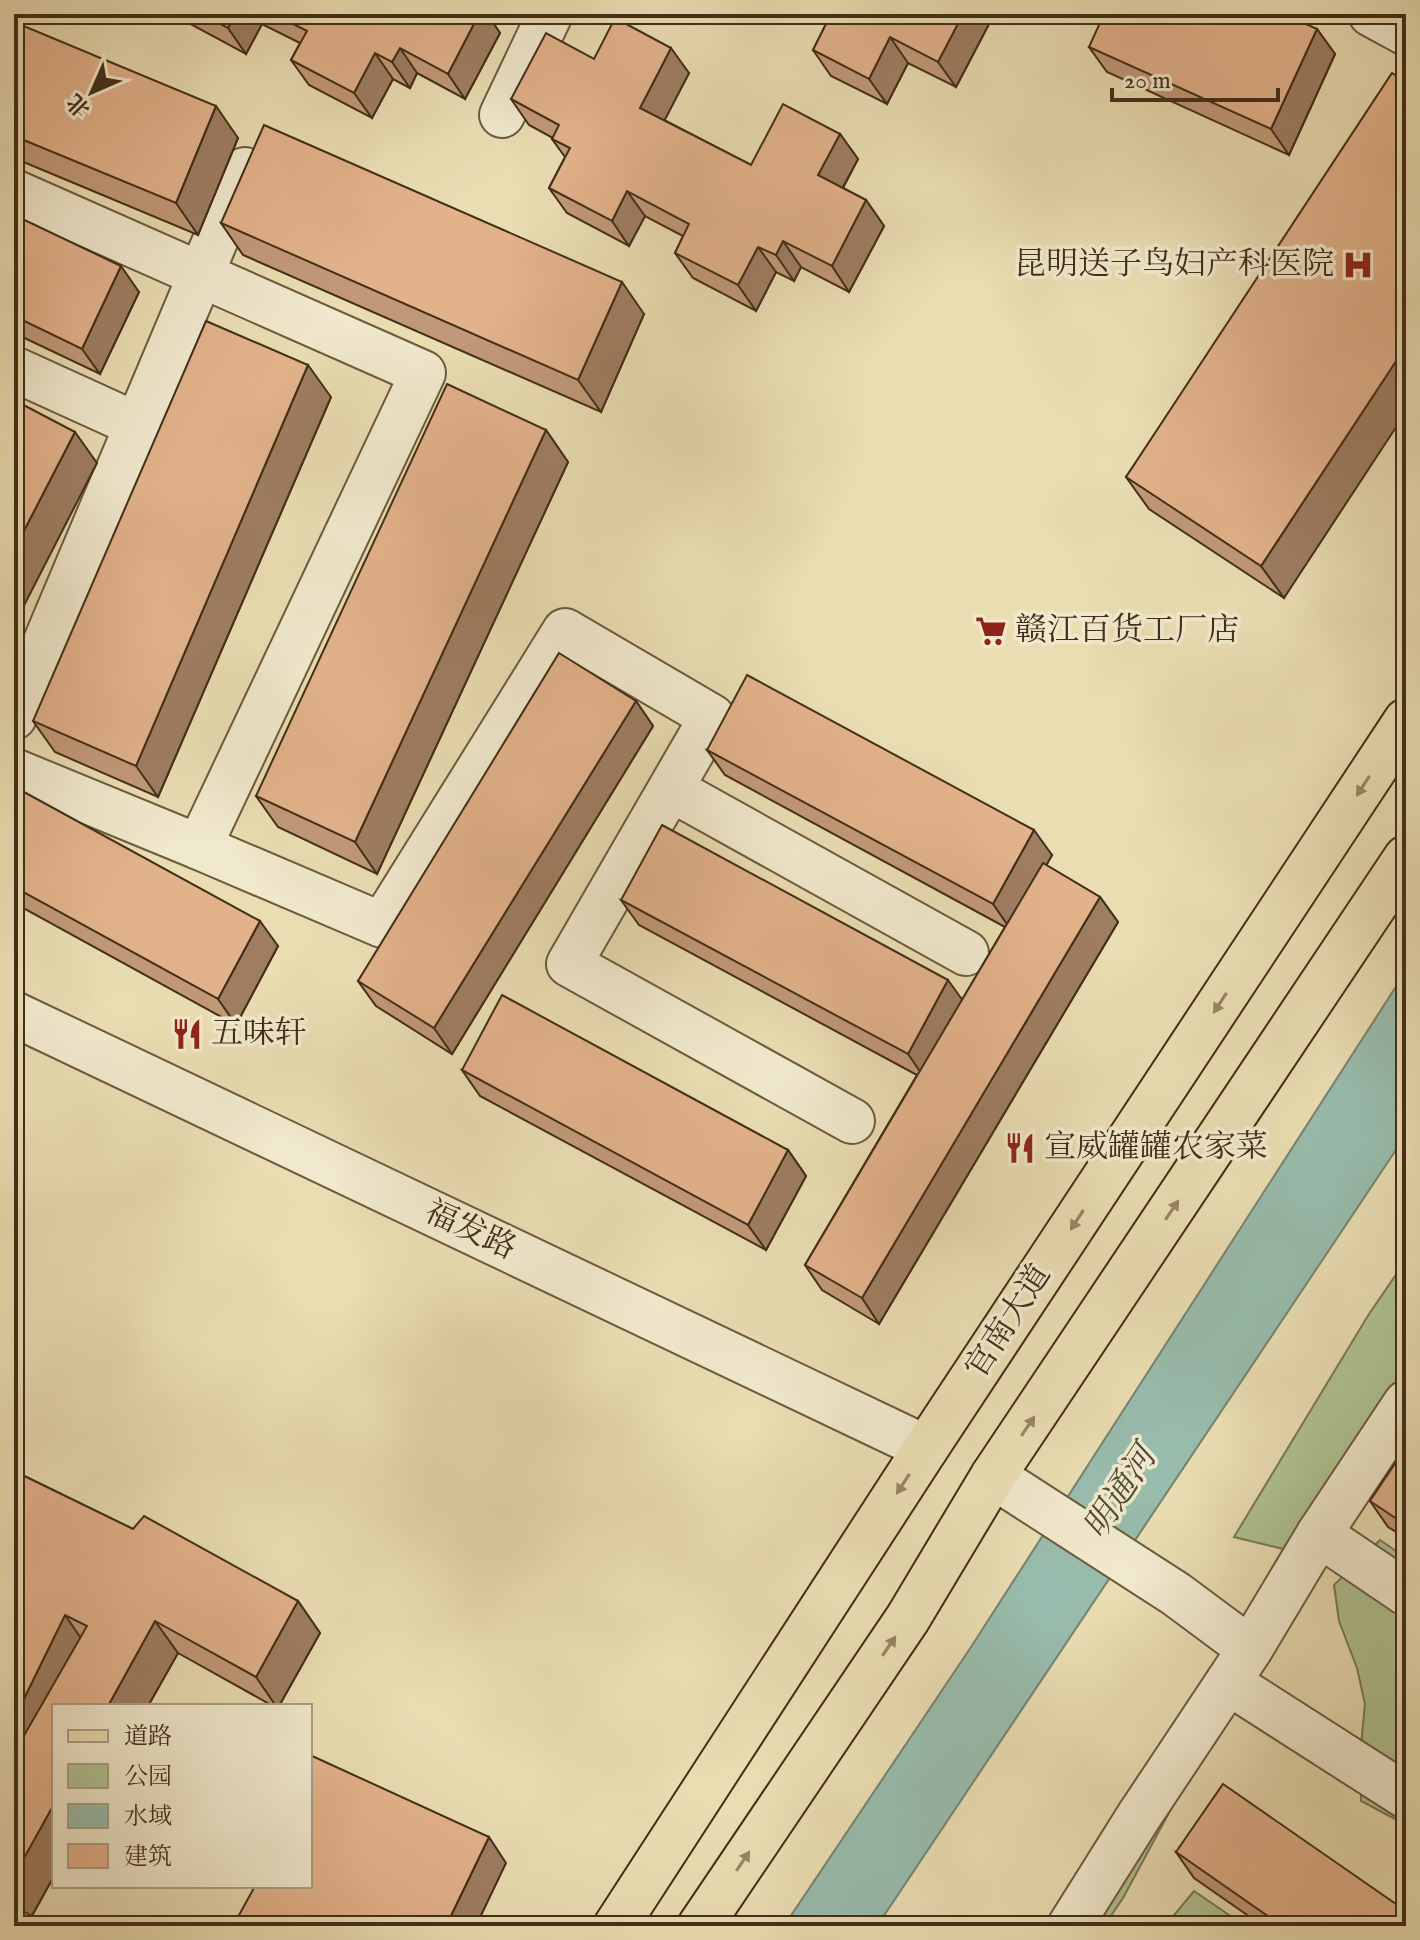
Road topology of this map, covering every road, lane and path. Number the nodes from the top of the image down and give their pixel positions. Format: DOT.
graph roads {
  1 [pos="550,14"];
  2 [pos="1371,14"];
  3 [pos="1406,33"];
  4 [pos="502,115"];
  5 [pos="250,157"];
  6 [pos="14,192"];
  7 [pos="200,275"];
  8 [pos="14,369"];
  9 [pos="137,425"];
  10 [pos="14,717"];
  11 [pos="1406,721"];
  12 [pos="14,771"];
  13 [pos="671,789"];
  14 [pos="199,847"];
  15 [pos="1406,858"];
  16 [pos="966,953"];
  17 [pos="14,1014"];
  18 [pos="852,1121"];
  19 [pos="1406,1403"];
  20 [pos="926,1448"];
  21 [pos="993,1476"];
  22 [pos="1319,1534"];
  23 [pos="1406,1593"];
  24 [pos="1239,1666"];
  25 [pos="1406,1796"];
  26 [pos="616,1926"];
  27 [pos="700,1926"];
  28 [pos="1070,1926"];
  1 -- 4 [label="street"];
  2 -- 3 [label="street"];
  5 -- 7 [label="street"];
  6 -- 7 [label="street"];
  7 -- 9 [label="street"];
  7 -- 14 [label="street"];
  8 -- 9 [label="street"];
  9 -- 10 [label="street"];
  11 -- 20 [label="main road, 官南大道, one-way"];
  12 -- 14 [label="street"];
  13 -- 14 [label="street"];
  13 -- 16 [label="street"];
  13 -- 18 [label="street"];
  21 -- 15 [label="main road, one-way"];
  17 -- 20 [label="street, 福发路"];
  19 -- 22 [label="street"];
  20 -- 26 [label="main road, 官南大道, one-way"];
  21 -- 24 [label="street"];
  27 -- 21 [label="main road, one-way"];
  22 -- 23 [label="street"];
  22 -- 24 [label="street"];
  24 -- 25 [label="street"];
  24 -- 28 [label="street"];
}
